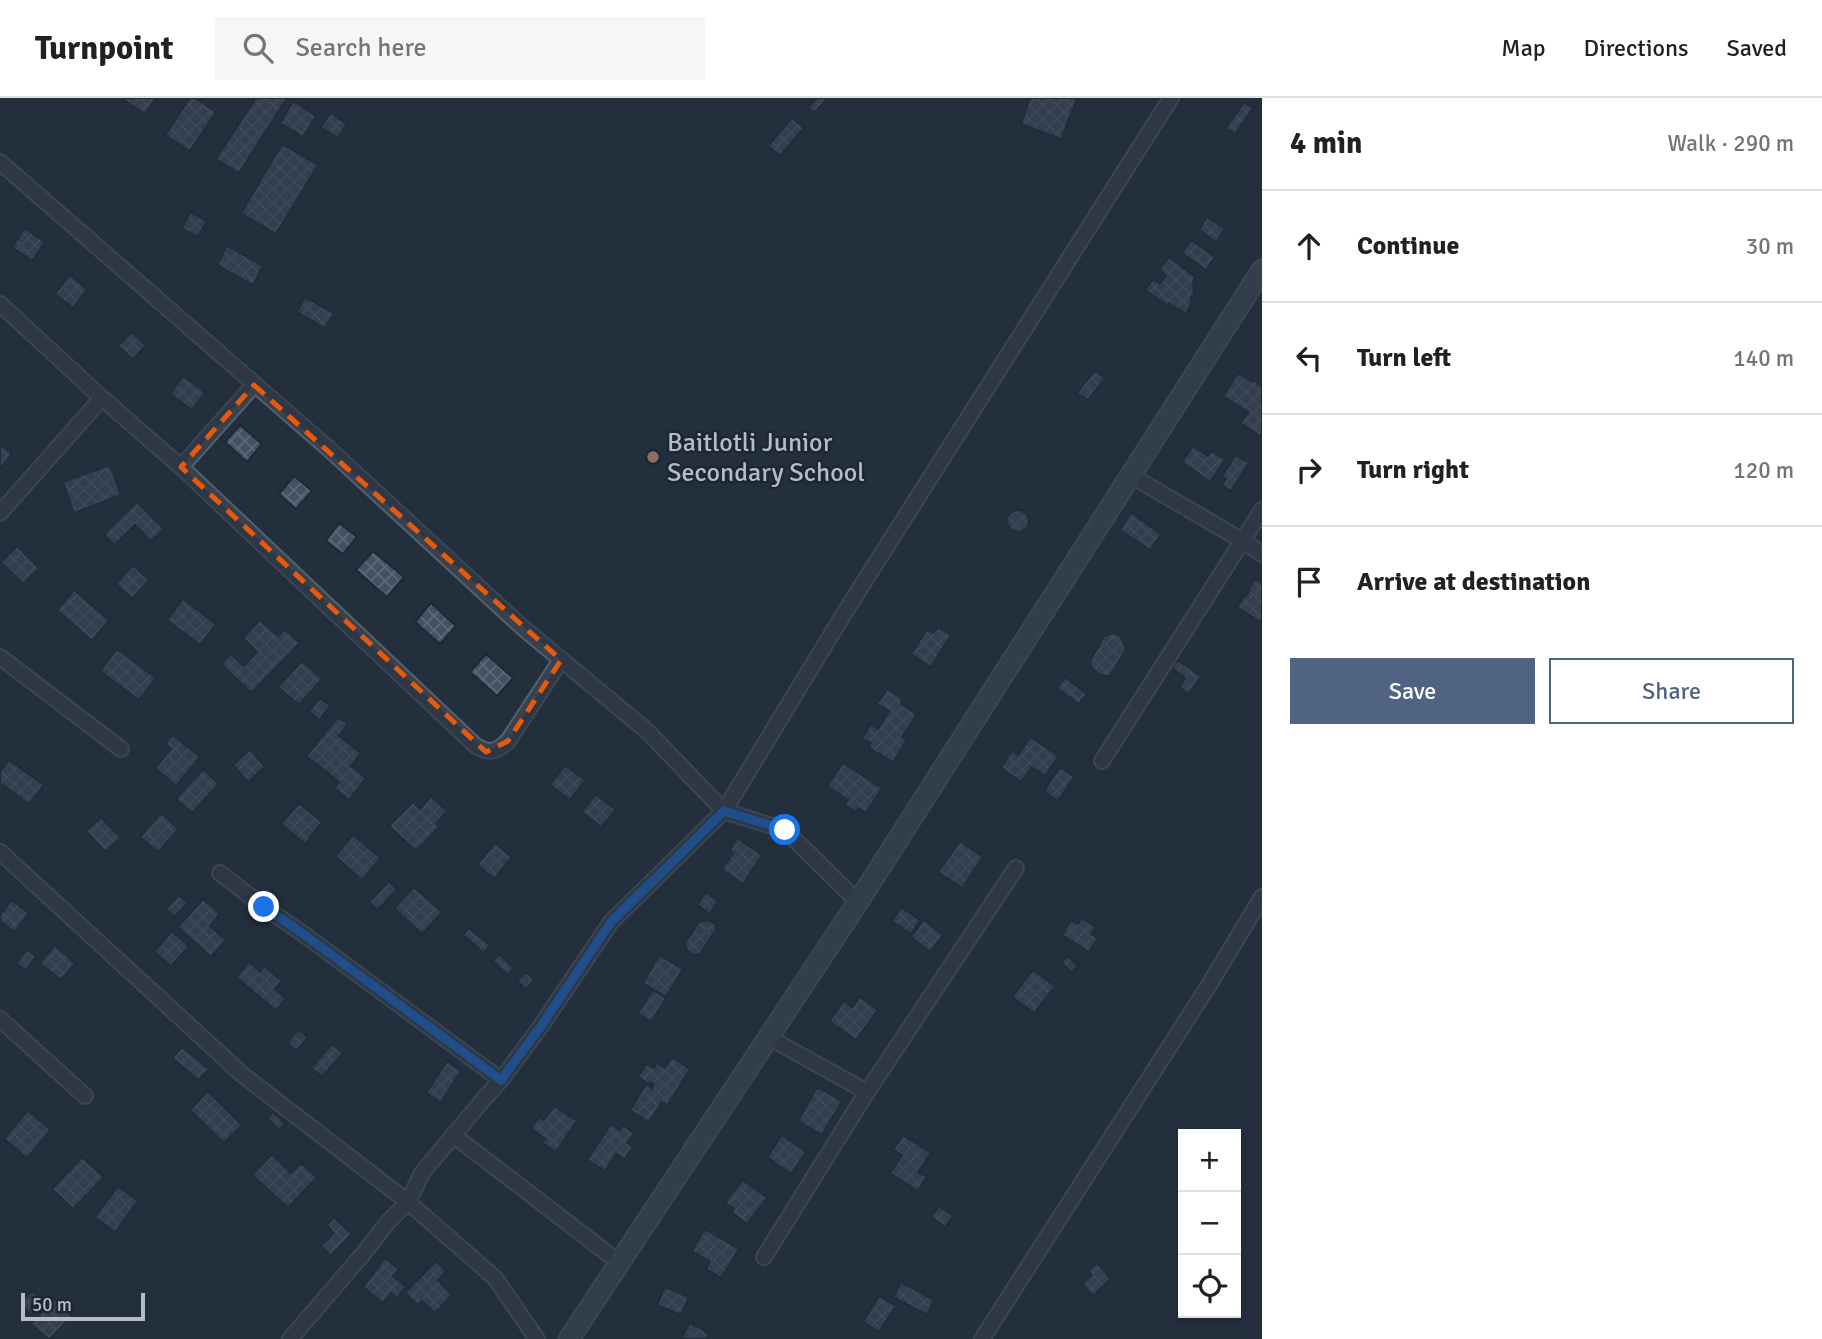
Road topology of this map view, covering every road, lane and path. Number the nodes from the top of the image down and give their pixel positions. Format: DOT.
graph roads {
  1 [pos="1171,98"];
  2 [pos="0,162"];
  3 [pos="1262,270"];
  4 [pos="0,304"];
  5 [pos="254,385"];
  6 [pos="102,398"];
  7 [pos="181,467"];
  8 [pos="1130,475"];
  9 [pos="1262,510"];
  10 [pos="0,513"];
  11 [pos="1243,541"];
  12 [pos="1262,554"];
  13 [pos="0,657"];
  14 [pos="561,660"];
  15 [pos="121,748"];
  16 [pos="1102,761"];
  17 [pos="724,811"];
  18 [pos="0,852"];
  19 [pos="1016,868"];
  20 [pos="220,873"];
  21 [pos="1262,897"];
  22 [pos="858,902"];
  23 [pos="0,1019"];
  24 [pos="768,1037"];
  25 [pos="501,1080"];
  26 [pos="867,1092"];
  27 [pos="85,1096"];
  28 [pos="453,1135"];
  29 [pos="408,1202"];
  30 [pos="764,1257"];
  31 [pos="620,1263"];
  32 [pos="290,1339"];
  33 [pos="537,1339"];
  34 [pos="569,1339"];
  35 [pos="982,1339"];
  1 -- 17 [label="street"];
  2 -- 5 [label="street"];
  3 -- 8 [label="street"];
  4 -- 6 [label="street"];
  5 -- 7 [label="street"];
  5 -- 14 [label="street"];
  6 -- 7 [label="street"];
  6 -- 10 [label="street"];
  7 -- 14 [label="street"];
  8 -- 11 [label="street"];
  8 -- 22 [label="street"];
  9 -- 11 [label="street"];
  11 -- 12 [label="street"];
  11 -- 16 [label="street"];
  13 -- 15 [label="street"];
  14 -- 17 [label="street"];
  17 -- 22 [label="street"];
  17 -- 25 [label="street"];
  18 -- 29 [label="street"];
  19 -- 26 [label="street"];
  20 -- 25 [label="street"];
  21 -- 35 [label="street"];
  22 -- 24 [label="street"];
  23 -- 27 [label="street"];
  24 -- 26 [label="street"];
  24 -- 31 [label="street"];
  25 -- 28 [label="street"];
  26 -- 30 [label="street"];
  28 -- 29 [label="street"];
  28 -- 31 [label="street"];
  29 -- 32 [label="street"];
  29 -- 33 [label="street"];
  31 -- 34 [label="street"];
}
